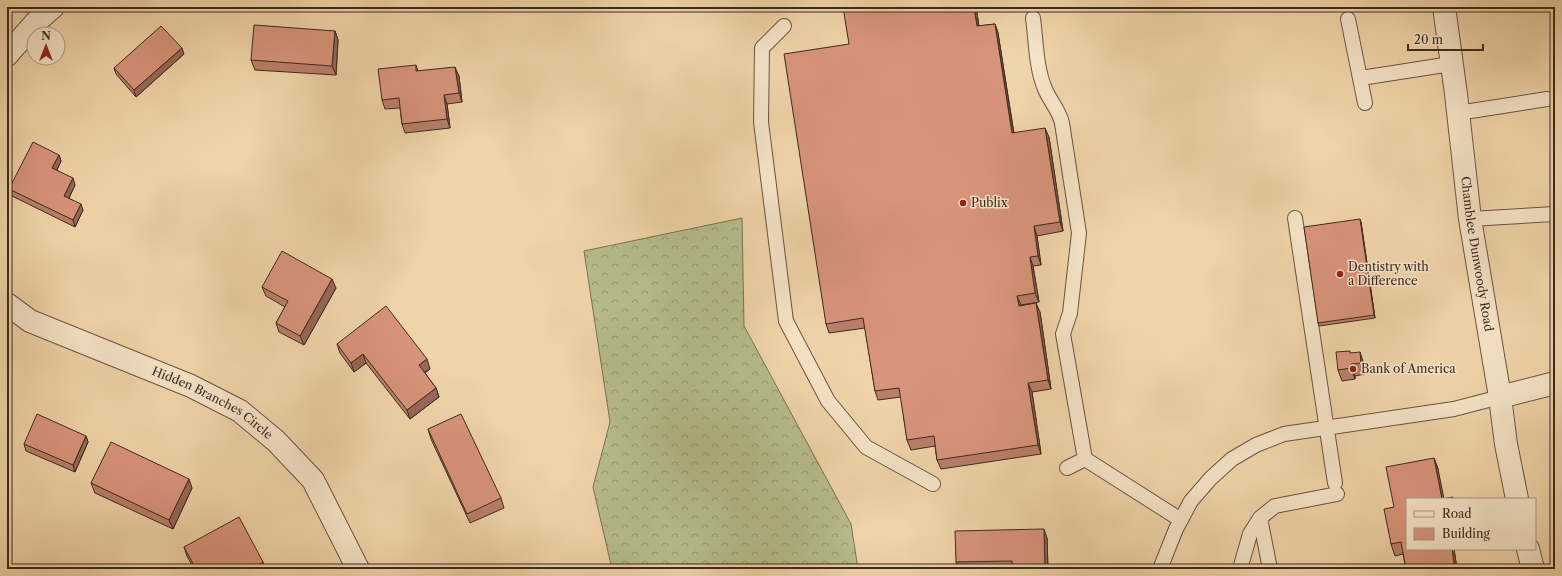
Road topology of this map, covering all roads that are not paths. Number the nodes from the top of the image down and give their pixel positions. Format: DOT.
graph roads {
  1 [pos="53,7"];
  2 [pos="1444,7"];
  3 [pos="1032,18"];
  4 [pos="1348,19"];
  5 [pos="784,26"];
  6 [pos="7,55"];
  7 [pos="1451,64"];
  8 [pos="1361,78"];
  9 [pos="1547,99"];
  10 [pos="1365,103"];
  11 [pos="1458,113"];
  12 [pos="1555,214"];
  13 [pos="1295,218"];
  14 [pos="1470,219"];
  15 [pos="7,304"];
  16 [pos="1555,383"];
  17 [pos="1500,397"];
  18 [pos="1326,427"];
  19 [pos="1085,459"];
  20 [pos="1067,468"];
  21 [pos="933,484"];
  22 [pos="1517,498"];
  23 [pos="1260,518"];
  24 [pos="1181,520"];
  25 [pos="1528,550"];
  26 [pos="358,569"];
  27 [pos="1160,569"];
  28 [pos="1240,569"];
  29 [pos="1270,569"];
  30 [pos="1532,569"];
  1 -- 6 [label="street"];
  2 -- 7 [label="street, Chamblee Dunwoody Road"];
  3 -- 19 [label="lane"];
  4 -- 8 [label="lane"];
  5 -- 21 [label="lane"];
  7 -- 8 [label="lane"];
  7 -- 11 [label="street, Chamblee Dunwoody Road"];
  8 -- 10 [label="lane"];
  9 -- 11 [label="lane"];
  11 -- 14 [label="street, Chamblee Dunwoody Road"];
  12 -- 14 [label="lane"];
  13 -- 18 [label="lane"];
  14 -- 17 [label="street, Chamblee Dunwoody Road"];
  15 -- 26 [label="street, Hidden Branches Circle"];
  16 -- 17 [label="street"];
  17 -- 18 [label="lane"];
  17 -- 22 [label="street, Chamblee Dunwoody Road"];
  18 -- 23 [label="lane"];
  18 -- 24 [label="lane"];
  19 -- 20 [label="lane"];
  19 -- 24 [label="lane"];
  23 -- 28 [label="lane"];
  23 -- 29 [label="lane"];
  24 -- 27 [label="lane"];
  25 -- 30 [label="street"];
}
